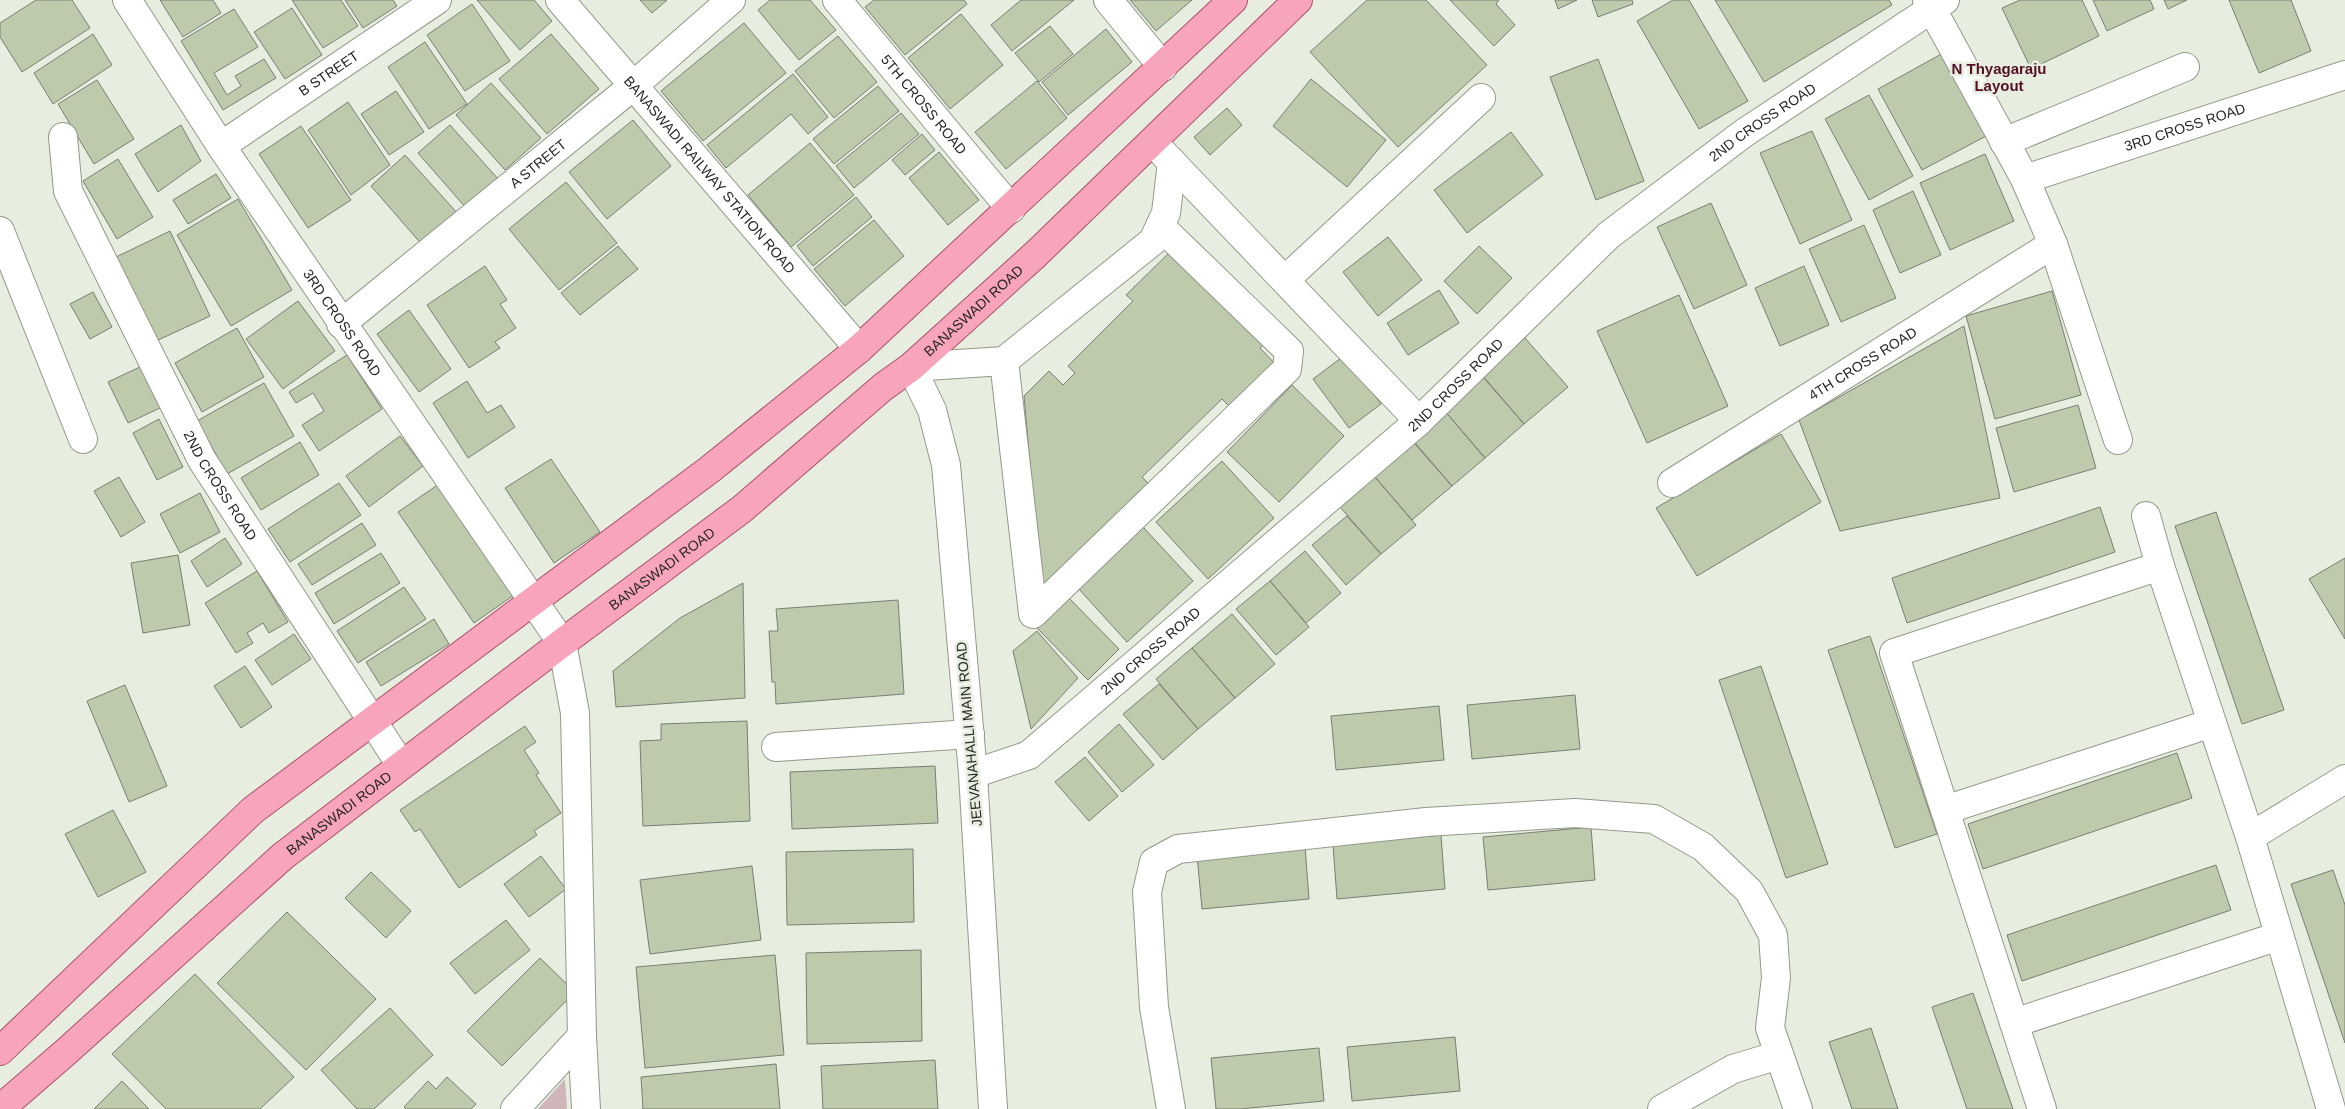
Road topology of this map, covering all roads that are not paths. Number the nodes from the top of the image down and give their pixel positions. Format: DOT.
graph roads {
  1 [pos="127,0"];
  2 [pos="437,0"];
  3 [pos="560,0"];
  4 [pos="731,0"];
  5 [pos="837,0"];
  6 [pos="1108,0"];
  7 [pos="1233,0"];
  8 [pos="1298,0"];
  9 [pos="1934,3"];
  10 [pos="1163,67"];
  11 [pos="2184,67"];
  12 [pos="2345,75"];
  13 [pos="633,86"];
  14 [pos="1481,98"];
  15 [pos="63,137"];
  16 [pos="1152,141"];
  17 [pos="2004,142"];
  18 [pos="221,146"];
  19 [pos="1172,162"];
  20 [pos="2025,179"];
  21 [pos="1011,209"];
  22 [pos="1160,226"];
  23 [pos="0,231"];
  24 [pos="2053,244"];
  25 [pos="1285,280"];
  26 [pos="342,324"];
  27 [pos="859,348"];
  28 [pos="1004,361"];
  29 [pos="911,367"];
  30 [pos="1419,421"];
  31 [pos="83,440"];
  32 [pos="2118,440"];
  33 [pos="1672,483"];
  34 [pos="2146,516"];
  35 [pos="2160,566"];
  36 [pos="535,601"];
  37 [pos="562,642"];
  38 [pos="372,722"];
  39 [pos="2212,723"];
  40 [pos="970,734"];
  41 [pos="776,747"];
  42 [pos="401,765"];
  43 [pos="973,774"];
  44 [pos="2345,779"];
  45 [pos="1945,810"];
  46 [pos="2250,837"];
  47 [pos="2279,936"];
  48 [pos="2014,1023"];
  49 [pos="582,1036"];
  50 [pos="0,1051"];
  51 [pos="1779,1055"];
  52 [pos="0,1109"];
  53 [pos="515,1109"];
  54 [pos="586,1109"];
  55 [pos="993,1109"];
  56 [pos="1170,1109"];
  57 [pos="1662,1109"];
  58 [pos="1798,1109"];
  59 [pos="2042,1109"];
  60 [pos="2331,1109"];
  1 -- 18 [label="street, 3RD CROSS ROAD"];
  2 -- 18 [label="street, B STREET"];
  3 -- 13 [label="street, BANASWADI RAILWAY STATION ROAD"];
  4 -- 13 [label="street, A STREET"];
  5 -- 21 [label="street, 5TH CROSS ROAD"];
  6 -- 10 [label="street"];
  7 -- 10 [label="main road"];
  8 -- 16 [label="main road, BANASWADI ROAD"];
  9 -- 17 [label="street"];
  9 -- 30 [label="street, 2ND CROSS ROAD"];
  10 -- 21 [label="main road"];
  11 -- 17 [label="street"];
  12 -- 20 [label="street, 3RD CROSS ROAD"];
  13 -- 26 [label="street, A STREET"];
  13 -- 27 [label="street, BANASWADI RAILWAY STATION ROAD"];
  14 -- 25 [label="street"];
  15 -- 38 [label="street, 2ND CROSS ROAD"];
  16 -- 19 [label="street"];
  16 -- 29 [label="main road, BANASWADI ROAD"];
  17 -- 20 [label="street"];
  18 -- 26 [label="street, 3RD CROSS ROAD"];
  19 -- 22 [label="street"];
  19 -- 25 [label="street"];
  20 -- 24 [label="street"];
  21 -- 27 [label="main road"];
  22 -- 28 [label="street"];
  22 -- 28 [label="street"];
  23 -- 31 [label="street"];
  24 -- 32 [label="street"];
  24 -- 33 [label="street, 4TH CROSS ROAD"];
  25 -- 30 [label="street"];
  26 -- 36 [label="street, 3RD CROSS ROAD"];
  27 -- 36 [label="main road"];
  28 -- 29 [label="street"];
  29 -- 37 [label="main road, BANASWADI ROAD"];
  29 -- 40 [label="street, JEEVANAHALLI MAIN ROAD"];
  30 -- 43 [label="street, 2ND CROSS ROAD"];
  34 -- 35 [label="street"];
  35 -- 39 [label="street"];
  35 -- 45 [label="street"];
  36 -- 37 [label="street, 3RD CROSS ROAD"];
  36 -- 38 [label="main road"];
  37 -- 42 [label="main road, BANASWADI ROAD"];
  37 -- 49 [label="street"];
  38 -- 42 [label="street, 2ND CROSS ROAD"];
  38 -- 50 [label="main road"];
  39 -- 45 [label="street"];
  39 -- 46 [label="street"];
  40 -- 41 [label="street"];
  40 -- 43 [label="street, JEEVANAHALLI MAIN ROAD"];
  42 -- 52 [label="main road, BANASWADI ROAD"];
  43 -- 55 [label="street, JEEVANAHALLI MAIN ROAD"];
  44 -- 46 [label="street"];
  45 -- 48 [label="street"];
  46 -- 47 [label="street"];
  47 -- 48 [label="street"];
  47 -- 60 [label="street"];
  48 -- 59 [label="street"];
  49 -- 53 [label="street"];
  49 -- 54 [label="street"];
  51 -- 56 [label="street"];
  51 -- 57 [label="street"];
  51 -- 58 [label="street"];
}
